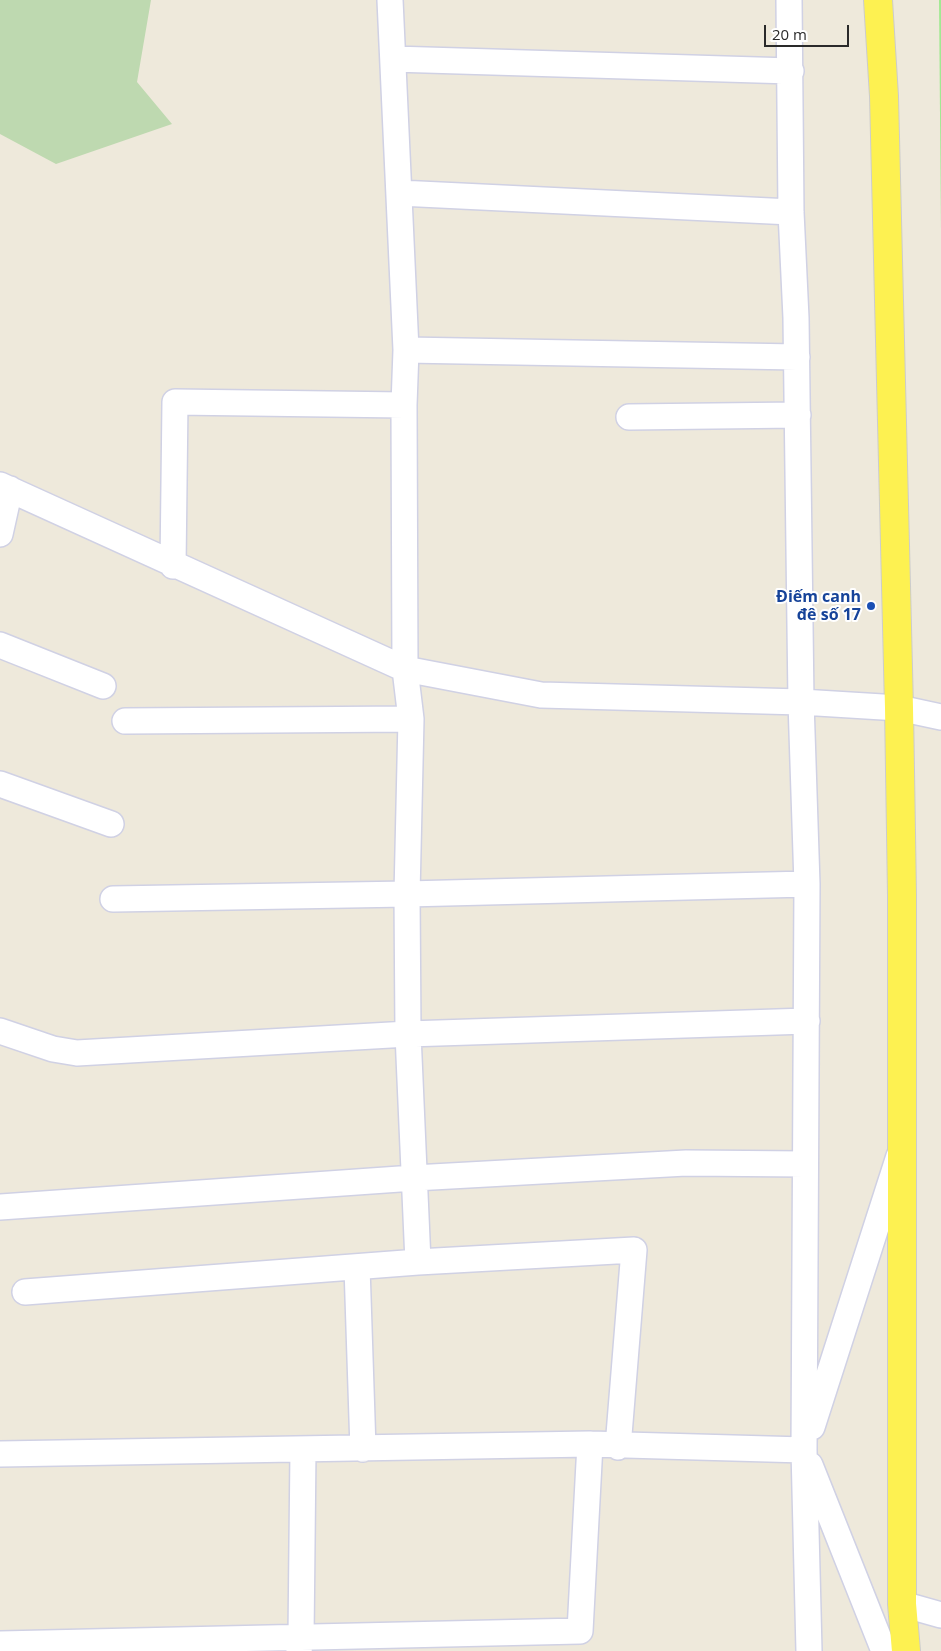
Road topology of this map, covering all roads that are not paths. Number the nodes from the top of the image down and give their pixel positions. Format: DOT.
graph roads {
  1 [pos="390,0"];
  2 [pos="789,0"];
  3 [pos="878,0"];
  4 [pos="393,59"];
  5 [pos="791,70"];
  6 [pos="398,193"];
  7 [pos="791,212"];
  8 [pos="406,350"];
  9 [pos="796,357"];
  10 [pos="404,405"];
  11 [pos="798,415"];
  12 [pos="629,417"];
  13 [pos="5,487"];
  14 [pos="0,534"];
  15 [pos="173,566"];
  16 [pos="0,645"];
  17 [pos="405,669"];
  18 [pos="103,686"];
  19 [pos="801,702"];
  20 [pos="899,708"];
  21 [pos="941,717"];
  22 [pos="411,718"];
  23 [pos="125,721"];
  24 [pos="0,784"];
  25 [pos="111,824"];
  26 [pos="807,884"];
  27 [pos="406,894"];
  28 [pos="114,899"];
  29 [pos="807,1022"];
  30 [pos="0,1031"];
  31 [pos="408,1034"];
  32 [pos="901,1149"];
  33 [pos="805,1164"];
  34 [pos="414,1178"];
  35 [pos="0,1207"];
  36 [pos="418,1262"];
  37 [pos="358,1267"];
  38 [pos="25,1292"];
  39 [pos="590,1444"];
  40 [pos="618,1447"];
  41 [pos="362,1449"];
  42 [pos="303,1450"];
  43 [pos="804,1450"];
  44 [pos="0,1454"];
  45 [pos="902,1604"];
  46 [pos="941,1615"];
  47 [pos="0,1644"];
  48 [pos="300,1644"];
  49 [pos="809,1651"];
  50 [pos="884,1651"];
  51 [pos="906,1651"];
  1 -- 4 [label="street"];
  2 -- 5 [label="street"];
  3 -- 20 [label="main road"];
  4 -- 5 [label="street"];
  4 -- 6 [label="street"];
  5 -- 7 [label="street"];
  6 -- 7 [label="street"];
  6 -- 8 [label="street"];
  7 -- 9 [label="street"];
  8 -- 9 [label="street"];
  8 -- 10 [label="street"];
  9 -- 11 [label="street"];
  10 -- 15 [label="street"];
  10 -- 17 [label="street"];
  11 -- 12 [label="street"];
  11 -- 19 [label="street"];
  13 -- 14 [label="street"];
  13 -- 15 [label="street"];
  15 -- 17 [label="street"];
  16 -- 18 [label="street"];
  17 -- 19 [label="street"];
  17 -- 22 [label="street"];
  19 -- 20 [label="street"];
  19 -- 26 [label="street"];
  20 -- 21 [label="street"];
  20 -- 32 [label="main road"];
  22 -- 23 [label="street"];
  22 -- 27 [label="street"];
  24 -- 25 [label="street"];
  26 -- 27 [label="street"];
  26 -- 29 [label="street"];
  27 -- 28 [label="street"];
  27 -- 31 [label="street"];
  29 -- 31 [label="street"];
  29 -- 33 [label="street"];
  30 -- 31 [label="street"];
  31 -- 34 [label="street"];
  32 -- 43 [label="street"];
  32 -- 45 [label="main road"];
  33 -- 34 [label="street"];
  33 -- 43 [label="street"];
  34 -- 35 [label="street"];
  34 -- 36 [label="street"];
  36 -- 37 [label="street"];
  36 -- 40 [label="street"];
  37 -- 38 [label="street"];
  37 -- 41 [label="street"];
  39 -- 40 [label="street"];
  39 -- 41 [label="street"];
  39 -- 48 [label="street"];
  40 -- 43 [label="street"];
  41 -- 42 [label="street"];
  42 -- 44 [label="street"];
  42 -- 48 [label="street"];
  43 -- 49 [label="street"];
  43 -- 50 [label="street"];
  45 -- 46 [label="street"];
  45 -- 51 [label="main road"];
  47 -- 48 [label="street"];
}
